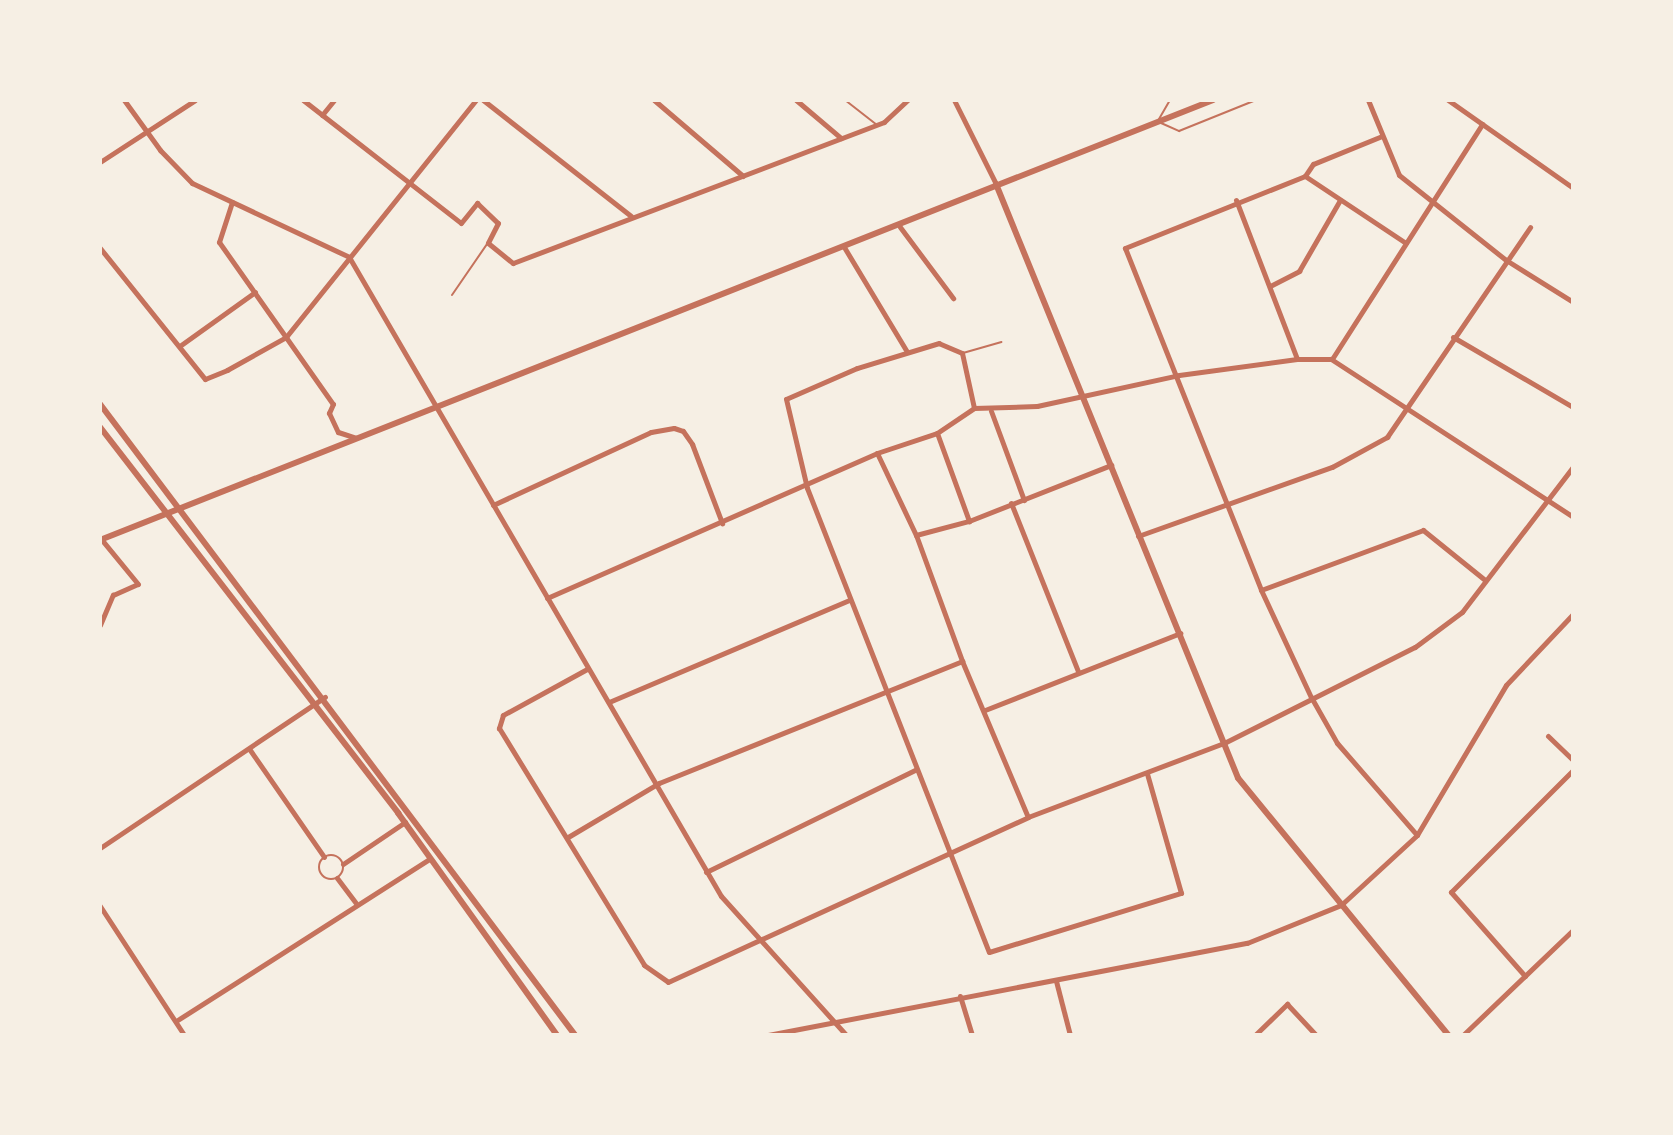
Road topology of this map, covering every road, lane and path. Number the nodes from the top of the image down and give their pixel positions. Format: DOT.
graph roads {
  1 [pos="124,100"];
  2 [pos="195,100"];
  3 [pos="303,100"];
  4 [pos="334,100"];
  5 [pos="476,100"];
  6 [pos="483,100"];
  7 [pos="654,100"];
  8 [pos="796,100"];
  9 [pos="845,100"];
  10 [pos="908,100"];
  11 [pos="954,100"];
  12 [pos="1170,100"];
  13 [pos="1213,100"];
  14 [pos="1256,100"];
  15 [pos="1368,100"];
  16 [pos="1448,100"];
  17 [pos="322,115"];
  18 [pos="1158,122"];
  19 [pos="1482,124"];
  20 [pos="876,125"];
  21 [pos="147,133"];
  22 [pos="1382,136"];
  23 [pos="841,138"];
  24 [pos="100,162"];
  25 [pos="743,176"];
  26 [pos="1305,176"];
  27 [pos="407,184"];
  28 [pos="996,184"];
  29 [pos="1573,188"];
  30 [pos="1236,200"];
  31 [pos="1340,200"];
  32 [pos="232,202"];
  33 [pos="1433,202"];
  34 [pos="631,216"];
  35 [pos="900,227"];
  36 [pos="1530,227"];
  37 [pos="488,243"];
  38 [pos="1406,243"];
  39 [pos="844,247"];
  40 [pos="100,248"];
  41 [pos="349,257"];
  42 [pos="1506,260"];
  43 [pos="1270,286"];
  44 [pos="255,292"];
  45 [pos="452,295"];
  46 [pos="953,298"];
  47 [pos="1573,302"];
  48 [pos="286,337"];
  49 [pos="1453,337"];
  50 [pos="1001,342"];
  51 [pos="181,345"];
  52 [pos="907,352"];
  53 [pos="962,353"];
  54 [pos="1297,359"];
  55 [pos="1331,359"];
  56 [pos="1179,375"];
  57 [pos="1081,394"];
  58 [pos="100,404"];
  59 [pos="1573,407"];
  60 [pos="974,408"];
  61 [pos="436,410"];
  62 [pos="991,410"];
  63 [pos="1406,412"];
  64 [pos="100,427"];
  65 [pos="937,433"];
  66 [pos="356,438"];
  67 [pos="877,453"];
  68 [pos="1111,465"];
  69 [pos="1573,467"];
  70 [pos="807,488"];
  71 [pos="1546,499"];
  72 [pos="1024,500"];
  73 [pos="1011,503"];
  74 [pos="493,505"];
  75 [pos="1228,505"];
  76 [pos="179,506"];
  77 [pos="163,512"];
  78 [pos="1573,517"];
  79 [pos="969,521"];
  80 [pos="722,523"];
  81 [pos="916,535"];
  82 [pos="1137,537"];
  83 [pos="101,539"];
  84 [pos="1485,580"];
  85 [pos="1261,590"];
  86 [pos="547,598"];
  87 [pos="849,600"];
  88 [pos="1573,614"];
  89 [pos="100,625"];
  90 [pos="1180,633"];
  91 [pos="962,661"];
  92 [pos="587,669"];
  93 [pos="1078,671"];
  94 [pos="883,689"];
  95 [pos="325,697"];
  96 [pos="1311,697"];
  97 [pos="609,702"];
  98 [pos="315,705"];
  99 [pos="985,710"];
  100 [pos="1548,736"];
  101 [pos="1224,743"];
  102 [pos="250,750"];
  103 [pos="1573,760"];
  104 [pos="915,770"];
  105 [pos="1573,770"];
  106 [pos="1147,774"];
  107 [pos="659,783"];
  108 [pos="414,816"];
  109 [pos="1028,817"];
  110 [pos="404,823"];
  111 [pos="1417,835"];
  112 [pos="568,837"];
  113 [pos="100,848"];
  114 [pos="952,856"];
  115 [pos="324,857"];
  116 [pos="429,859"];
  117 [pos="343,864"];
  118 [pos="706,872"];
  119 [pos="337,878"];
  120 [pos="356,903"];
  121 [pos="1341,905"];
  122 [pos="100,906"];
  123 [pos="1573,930"];
  124 [pos="757,940"];
  125 [pos="1525,976"];
  126 [pos="1056,981"];
  127 [pos="960,996"];
  128 [pos="834,1020"];
  129 [pos="176,1021"];
  130 [pos="184,1035"];
  131 [pos="557,1035"];
  132 [pos="575,1035"];
  133 [pos="768,1035"];
  134 [pos="846,1035"];
  135 [pos="972,1035"];
  136 [pos="1070,1035"];
  137 [pos="1255,1035"];
  138 [pos="1316,1035"];
  139 [pos="1448,1035"];
  140 [pos="1463,1035"];
  1 -- 21 [label="street"];
  2 -- 21 [label="street"];
  3 -- 17 [label="street"];
  4 -- 17 [label="street"];
  5 -- 27 [label="street"];
  6 -- 34 [label="street"];
  7 -- 25 [label="street"];
  8 -- 23 [label="street"];
  9 -- 20 [label="lane"];
  10 -- 20 [label="street"];
  11 -- 28 [label="street"];
  12 -- 18 [label="lane"];
  13 -- 18 [label="street"];
  14 -- 18 [label="lane"];
  15 -- 22 [label="street"];
  16 -- 19 [label="street"];
  17 -- 27 [label="street"];
  18 -- 28 [label="street"];
  19 -- 29 [label="street"];
  19 -- 33 [label="street"];
  20 -- 23 [label="street"];
  21 -- 24 [label="street"];
  21 -- 32 [label="street"];
  22 -- 26 [label="street"];
  22 -- 33 [label="street"];
  23 -- 25 [label="street"];
  25 -- 34 [label="street"];
  26 -- 30 [label="street"];
  26 -- 31 [label="street"];
  27 -- 37 [label="street"];
  27 -- 41 [label="street"];
  28 -- 35 [label="street"];
  28 -- 57 [label="street"];
  30 -- 43 [label="street"];
  30 -- 56 [label="street"];
  31 -- 38 [label="street"];
  31 -- 43 [label="street"];
  32 -- 41 [label="street"];
  32 -- 44 [label="street"];
  33 -- 38 [label="street"];
  33 -- 42 [label="street"];
  34 -- 37 [label="street"];
  35 -- 39 [label="street"];
  35 -- 46 [label="street"];
  36 -- 42 [label="street"];
  37 -- 45 [label="lane"];
  38 -- 55 [label="street"];
  39 -- 52 [label="street"];
  39 -- 61 [label="street"];
  40 -- 51 [label="street"];
  41 -- 48 [label="street"];
  41 -- 61 [label="street"];
  42 -- 47 [label="street"];
  42 -- 49 [label="street"];
  43 -- 54 [label="street"];
  44 -- 48 [label="street"];
  44 -- 51 [label="street"];
  48 -- 51 [label="street"];
  48 -- 66 [label="street"];
  49 -- 59 [label="street"];
  49 -- 63 [label="street"];
  50 -- 53 [label="lane"];
  52 -- 53 [label="street"];
  52 -- 70 [label="street"];
  53 -- 60 [label="street"];
  54 -- 55 [label="street"];
  54 -- 56 [label="street"];
  55 -- 63 [label="street"];
  56 -- 57 [label="street"];
  56 -- 75 [label="street"];
  57 -- 62 [label="street"];
  57 -- 68 [label="street"];
  58 -- 76 [label="street"];
  60 -- 62 [label="street"];
  60 -- 65 [label="street"];
  61 -- 66 [label="street"];
  61 -- 74 [label="street"];
  62 -- 72 [label="street"];
  63 -- 71 [label="street"];
  63 -- 75 [label="street"];
  64 -- 77 [label="street"];
  65 -- 67 [label="street"];
  65 -- 79 [label="street"];
  66 -- 76 [label="street"];
  67 -- 70 [label="street"];
  67 -- 81 [label="street"];
  68 -- 72 [label="street"];
  68 -- 82 [label="street"];
  69 -- 71 [label="street"];
  70 -- 80 [label="street"];
  70 -- 87 [label="street"];
  71 -- 78 [label="street"];
  71 -- 84 [label="street"];
  72 -- 73 [label="street"];
  73 -- 79 [label="street"];
  73 -- 93 [label="street"];
  74 -- 80 [label="street"];
  74 -- 86 [label="street"];
  75 -- 82 [label="street"];
  75 -- 85 [label="street"];
  76 -- 77 [label="street"];
  76 -- 95 [label="street"];
  77 -- 83 [label="street"];
  77 -- 98 [label="street"];
  79 -- 81 [label="street"];
  80 -- 86 [label="street"];
  81 -- 91 [label="street"];
  82 -- 90 [label="street"];
  83 -- 89 [label="street"];
  84 -- 85 [label="street"];
  84 -- 96 [label="street"];
  85 -- 96 [label="street"];
  86 -- 92 [label="street"];
  87 -- 94 [label="street"];
  87 -- 97 [label="street"];
  88 -- 111 [label="street"];
  90 -- 93 [label="street"];
  90 -- 101 [label="street"];
  91 -- 94 [label="street"];
  91 -- 99 [label="street"];
  92 -- 97 [label="street"];
  92 -- 112 [label="street"];
  93 -- 99 [label="street"];
  94 -- 104 [label="street"];
  94 -- 107 [label="street"];
  95 -- 98 [label="street"];
  95 -- 108 [label="street"];
  96 -- 101 [label="street"];
  96 -- 111 [label="street"];
  97 -- 107 [label="street"];
  98 -- 102 [label="street"];
  98 -- 110 [label="street"];
  99 -- 109 [label="street"];
  100 -- 103 [label="street"];
  101 -- 106 [label="street"];
  101 -- 121 [label="street"];
  102 -- 113 [label="street"];
  102 -- 115 [label="street"];
  104 -- 114 [label="street"];
  104 -- 118 [label="street"];
  105 -- 125 [label="street"];
  106 -- 109 [label="street"];
  106 -- 114 [label="street"];
  107 -- 112 [label="street"];
  107 -- 118 [label="street"];
  108 -- 110 [label="street"];
  108 -- 132 [label="street"];
  109 -- 114 [label="street"];
  110 -- 116 [label="street"];
  110 -- 117 [label="street"];
  111 -- 121 [label="street"];
  112 -- 124 [label="street"];
  114 -- 124 [label="street"];
  115 -- 117 [label="lane"];
  115 -- 119 [label="lane"];
  116 -- 120 [label="street"];
  116 -- 131 [label="street"];
  117 -- 119 [label="lane"];
  118 -- 124 [label="street"];
  119 -- 120 [label="street"];
  120 -- 129 [label="street"];
  121 -- 126 [label="street"];
  121 -- 139 [label="street"];
  122 -- 129 [label="street"];
  123 -- 125 [label="street"];
  124 -- 128 [label="street"];
  125 -- 140 [label="street"];
  126 -- 127 [label="street"];
  126 -- 136 [label="street"];
  127 -- 128 [label="street"];
  127 -- 135 [label="street"];
  128 -- 133 [label="street"];
  128 -- 134 [label="street"];
  129 -- 130 [label="street"];
  137 -- 138 [label="street"];
}
